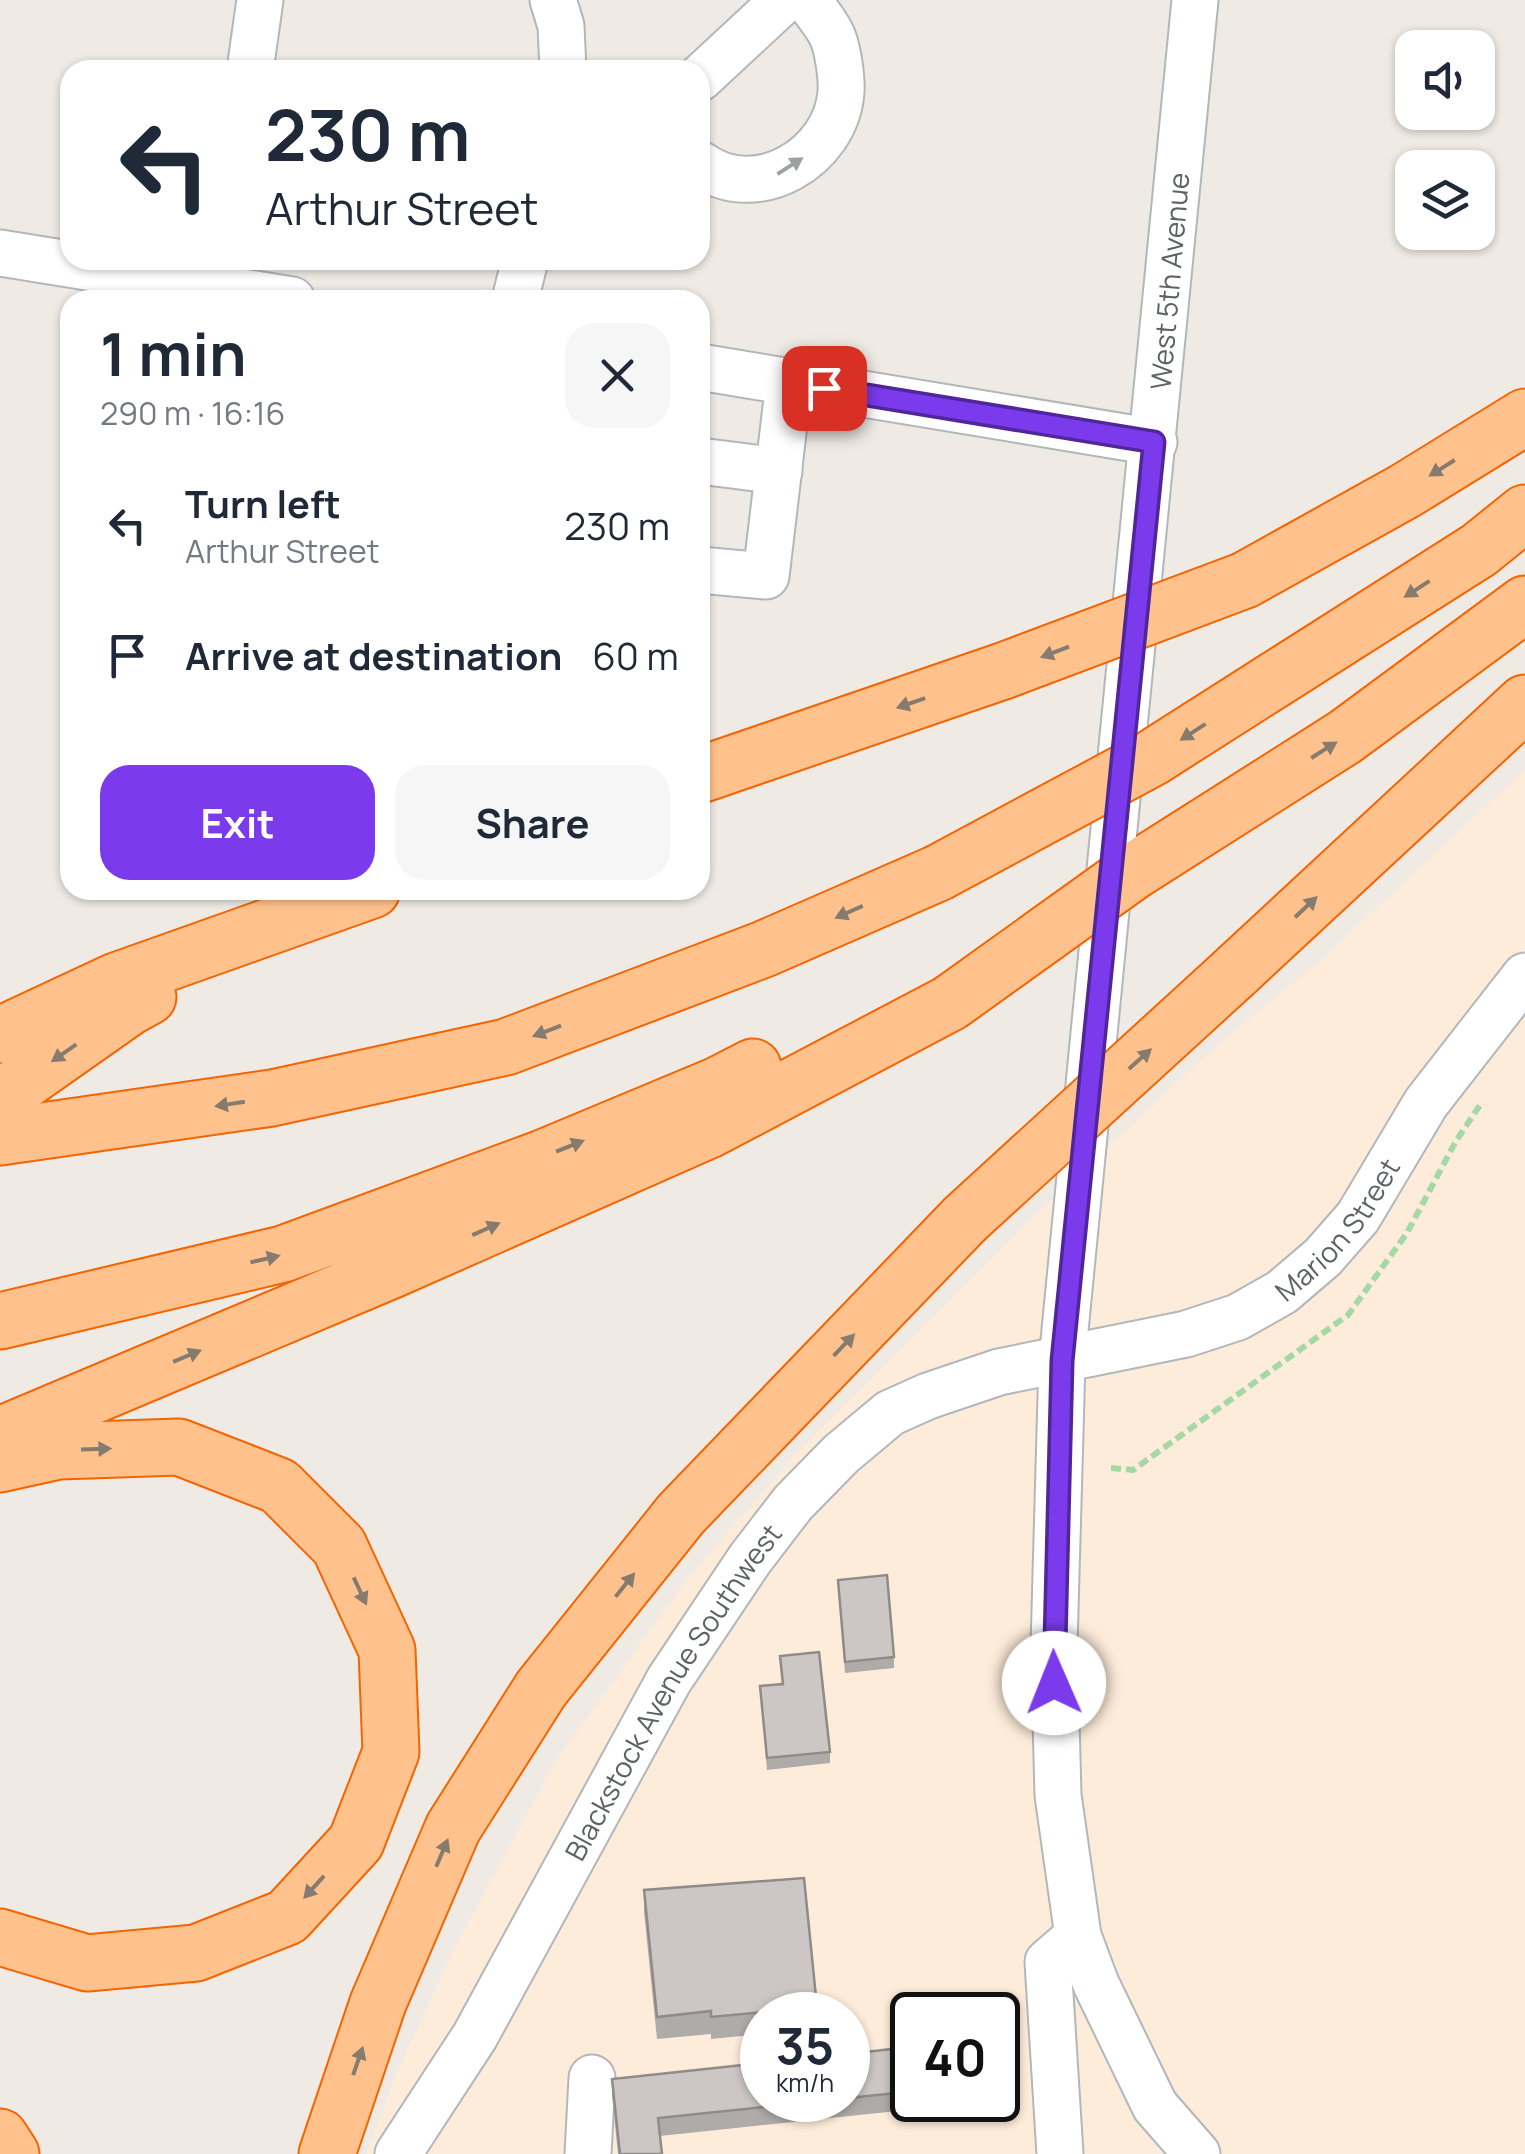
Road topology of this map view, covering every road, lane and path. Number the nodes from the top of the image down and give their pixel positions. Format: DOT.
graph roads {
  1 [pos="260,0"];
  2 [pos="553,0"];
  3 [pos="784,0"];
  4 [pos="808,0"];
  5 [pos="1195,0"];
  6 [pos="251,60"];
  7 [pos="562,60"];
  8 [pos="710,69"];
  9 [pos="710,172"];
  10 [pos="0,253"];
  11 [pos="60,259"];
  12 [pos="177,270"];
  13 [pos="219,274"];
  14 [pos="264,290"];
  15 [pos="710,369"];
  16 [pos="789,382"];
  17 [pos="1525,417"];
  18 [pos="1154,442"];
  19 [pos="710,463"];
  20 [pos="778,471"];
  21 [pos="1525,513"];
  22 [pos="710,571"];
  23 [pos="1525,604"];
  24 [pos="1525,703"];
  25 [pos="710,772"];
  26 [pos="344,900"];
  27 [pos="1525,976"];
  28 [pos="948,986"];
  29 [pos="122,994"];
  30 [pos="0,1035"];
  31 [pos="0,1098"];
  32 [pos="0,1137"];
  33 [pos="0,1320"];
  34 [pos="1062,1361"];
  35 [pos="0,1435"];
  36 [pos="0,1464"];
  37 [pos="1078,1936"];
  38 [pos="0,1937"];
  39 [pos="592,2078"];
  40 [pos="0,2137"];
  41 [pos="11,2154"];
  42 [pos="328,2154"];
  43 [pos="398,2154"];
  44 [pos="588,2154"];
  45 [pos="1060,2154"];
  46 [pos="1197,2154"];
  1 -- 6 [label="street"];
  2 -- 7 [label="street"];
  3 -- 8 [label="street"];
  9 -- 4 [label="street, one-way"];
  5 -- 18 [label="street, West 5th Avenue"];
  10 -- 11 [label="street"];
  12 -- 13 [label="street"];
  13 -- 14 [label="street"];
  15 -- 16 [label="street"];
  16 -- 18 [label="street"];
  16 -- 20 [label="street"];
  17 -- 25 [label="highway, one-way, bridge"];
  18 -- 34 [label="street, West 5th Avenue"];
  19 -- 20 [label="street"];
  20 -- 22 [label="street"];
  21 -- 32 [label="highway, one-way, bridge"];
  28 -- 23 [label="highway, one-way, bridge"];
  42 -- 24 [label="highway, one-way, bridge"];
  26 -- 29 [label="highway"];
  27 -- 34 [label="street, Marion Street"];
  33 -- 28 [label="highway, one-way"];
  35 -- 28 [label="highway, one-way"];
  29 -- 30 [label="highway"];
  29 -- 31 [label="highway, one-way"];
  34 -- 37 [label="street, West 5th Avenue"];
  34 -- 43 [label="street, Blackstock Avenue Southwest"];
  36 -- 38 [label="highway, one-way"];
  37 -- 45 [label="street"];
  37 -- 46 [label="street, West 5th Avenue"];
  39 -- 44 [label="street"];
  40 -- 41 [label="highway"];
}
